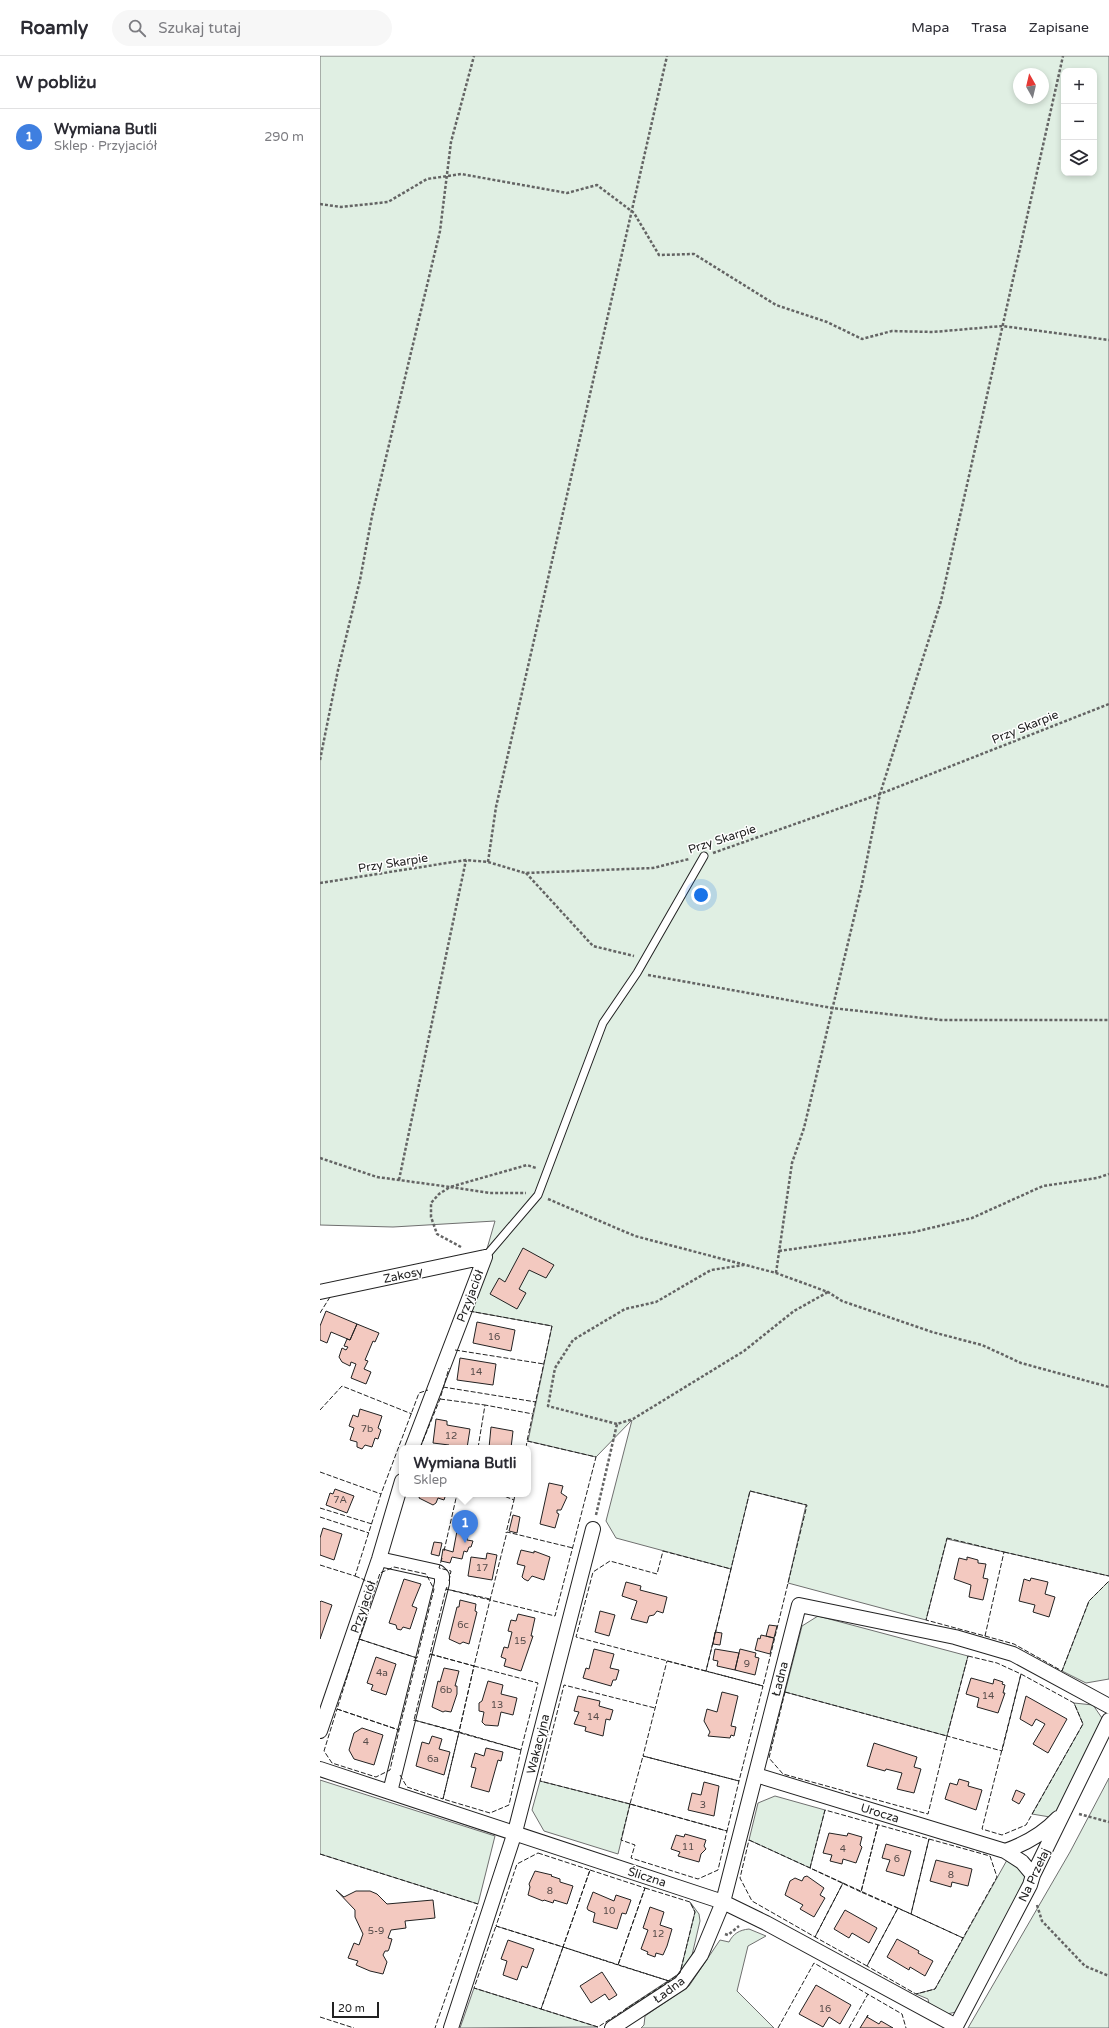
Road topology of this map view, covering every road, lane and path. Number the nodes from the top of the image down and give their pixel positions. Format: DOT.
graph roads {
  1 [pos="474,56"];
  2 [pos="666,56"];
  3 [pos="1063,56"];
  4 [pos="445,176"];
  5 [pos="320,204"];
  6 [pos="631,211"];
  7 [pos="1002,326"];
  8 [pos="1109,340"];
  9 [pos="1109,704"];
  10 [pos="320,760"];
  11 [pos="880,794"];
  12 [pos="704,856"];
  13 [pos="466,860"];
  14 [pos="488,862"];
  15 [pos="525,873"];
  16 [pos="320,883"];
  17 [pos="644,959"];
  18 [pos="637,973"];
  19 [pos="832,1008"];
  20 [pos="1109,1020"];
  21 [pos="320,1158"];
  22 [pos="547,1172"];
  23 [pos="1109,1174"];
  24 [pos="399,1180"];
  25 [pos="450,1187"];
  26 [pos="538,1195"];
  27 [pos="463,1248"];
  28 [pos="779,1250"];
  29 [pos="485,1257"];
  30 [pos="746,1264"];
  31 [pos="776,1273"];
  32 [pos="320,1292"];
  33 [pos="828,1292"];
  34 [pos="1109,1387"];
  35 [pos="617,1424"];
  36 [pos="413,1445"];
  37 [pos="399,1491"];
  38 [pos="593,1529"];
  39 [pos="379,1559"];
  40 [pos="1109,1706"];
  41 [pos="1109,1720"];
  42 [pos="320,1731"];
  43 [pos="320,1769"];
  44 [pos="756,1775"];
  45 [pos="390,1792"];
  46 [pos="1065,1810"];
  47 [pos="1109,1822"];
  48 [pos="515,1832"];
  49 [pos="1005,1851"];
  50 [pos="1032,1880"];
  51 [pos="724,1902"];
  52 [pos="1109,1976"];
  53 [pos="956,2027"];
  54 [pos="451,2028"];
  55 [pos="612,2028"];
  1 -- 4 [label="path"];
  2 -- 6 [label="path"];
  3 -- 7 [label="path"];
  4 -- 5 [label="path"];
  4 -- 6 [label="path"];
  4 -- 10 [label="path"];
  6 -- 7 [label="path"];
  6 -- 14 [label="path"];
  7 -- 8 [label="path"];
  7 -- 11 [label="path"];
  9 -- 11 [label="path, Przy Skarpie"];
  11 -- 12 [label="path, Przy Skarpie"];
  11 -- 19 [label="path"];
  12 -- 15 [label="path, Przy Skarpie"];
  12 -- 17 [label="lane, Przyjaciół"];
  13 -- 14 [label="path, Przy Skarpie"];
  13 -- 16 [label="path, Przy Skarpie"];
  13 -- 24 [label="path"];
  14 -- 15 [label="path, Przy Skarpie"];
  15 -- 17 [label="path"];
  17 -- 18 [label="lane, Przyjaciół"];
  18 -- 19 [label="path"];
  18 -- 22 [label="lane, Przyjaciół"];
  19 -- 20 [label="path"];
  19 -- 28 [label="path"];
  21 -- 24 [label="path"];
  22 -- 25 [label="path"];
  22 -- 26 [label="lane, Przyjaciół"];
  23 -- 28 [label="path"];
  24 -- 25 [label="path"];
  25 -- 26 [label="path"];
  25 -- 27 [label="path"];
  26 -- 29 [label="lane, Przyjaciół"];
  26 -- 30 [label="path"];
  28 -- 31 [label="path"];
  29 -- 32 [label="street, Zakosy"];
  29 -- 36 [label="street, Przyjaciół"];
  30 -- 31 [label="path"];
  30 -- 35 [label="path"];
  31 -- 33 [label="path"];
  33 -- 34 [label="path"];
  33 -- 35 [label="path"];
  35 -- 38 [label="path"];
  37 -- 39 [label="street, Przyjaciół"];
  38 -- 48 [label="street, Wakacyjna"];
  39 -- 42 [label="street, Przyjaciół"];
  39 -- 45 [label="street"];
  40 -- 44 [label="street, Ładna"];
  41 -- 46 [label="street, Na Przełaj"];
  43 -- 45 [label="street, Śliczna"];
  44 -- 49 [label="street, Urocza"];
  44 -- 51 [label="street, Ładna"];
  45 -- 48 [label="street, Śliczna"];
  46 -- 47 [label="path"];
  46 -- 49 [label="street"];
  46 -- 50 [label="street, Na Przełaj"];
  48 -- 51 [label="street, Śliczna"];
  48 -- 54 [label="street, Wakacyjna"];
  49 -- 50 [label="street, Urocza"];
  50 -- 52 [label="path"];
  50 -- 53 [label="street, Na Przełaj"];
  51 -- 53 [label="street, Śliczna"];
  51 -- 55 [label="street, Ładna"];
}
